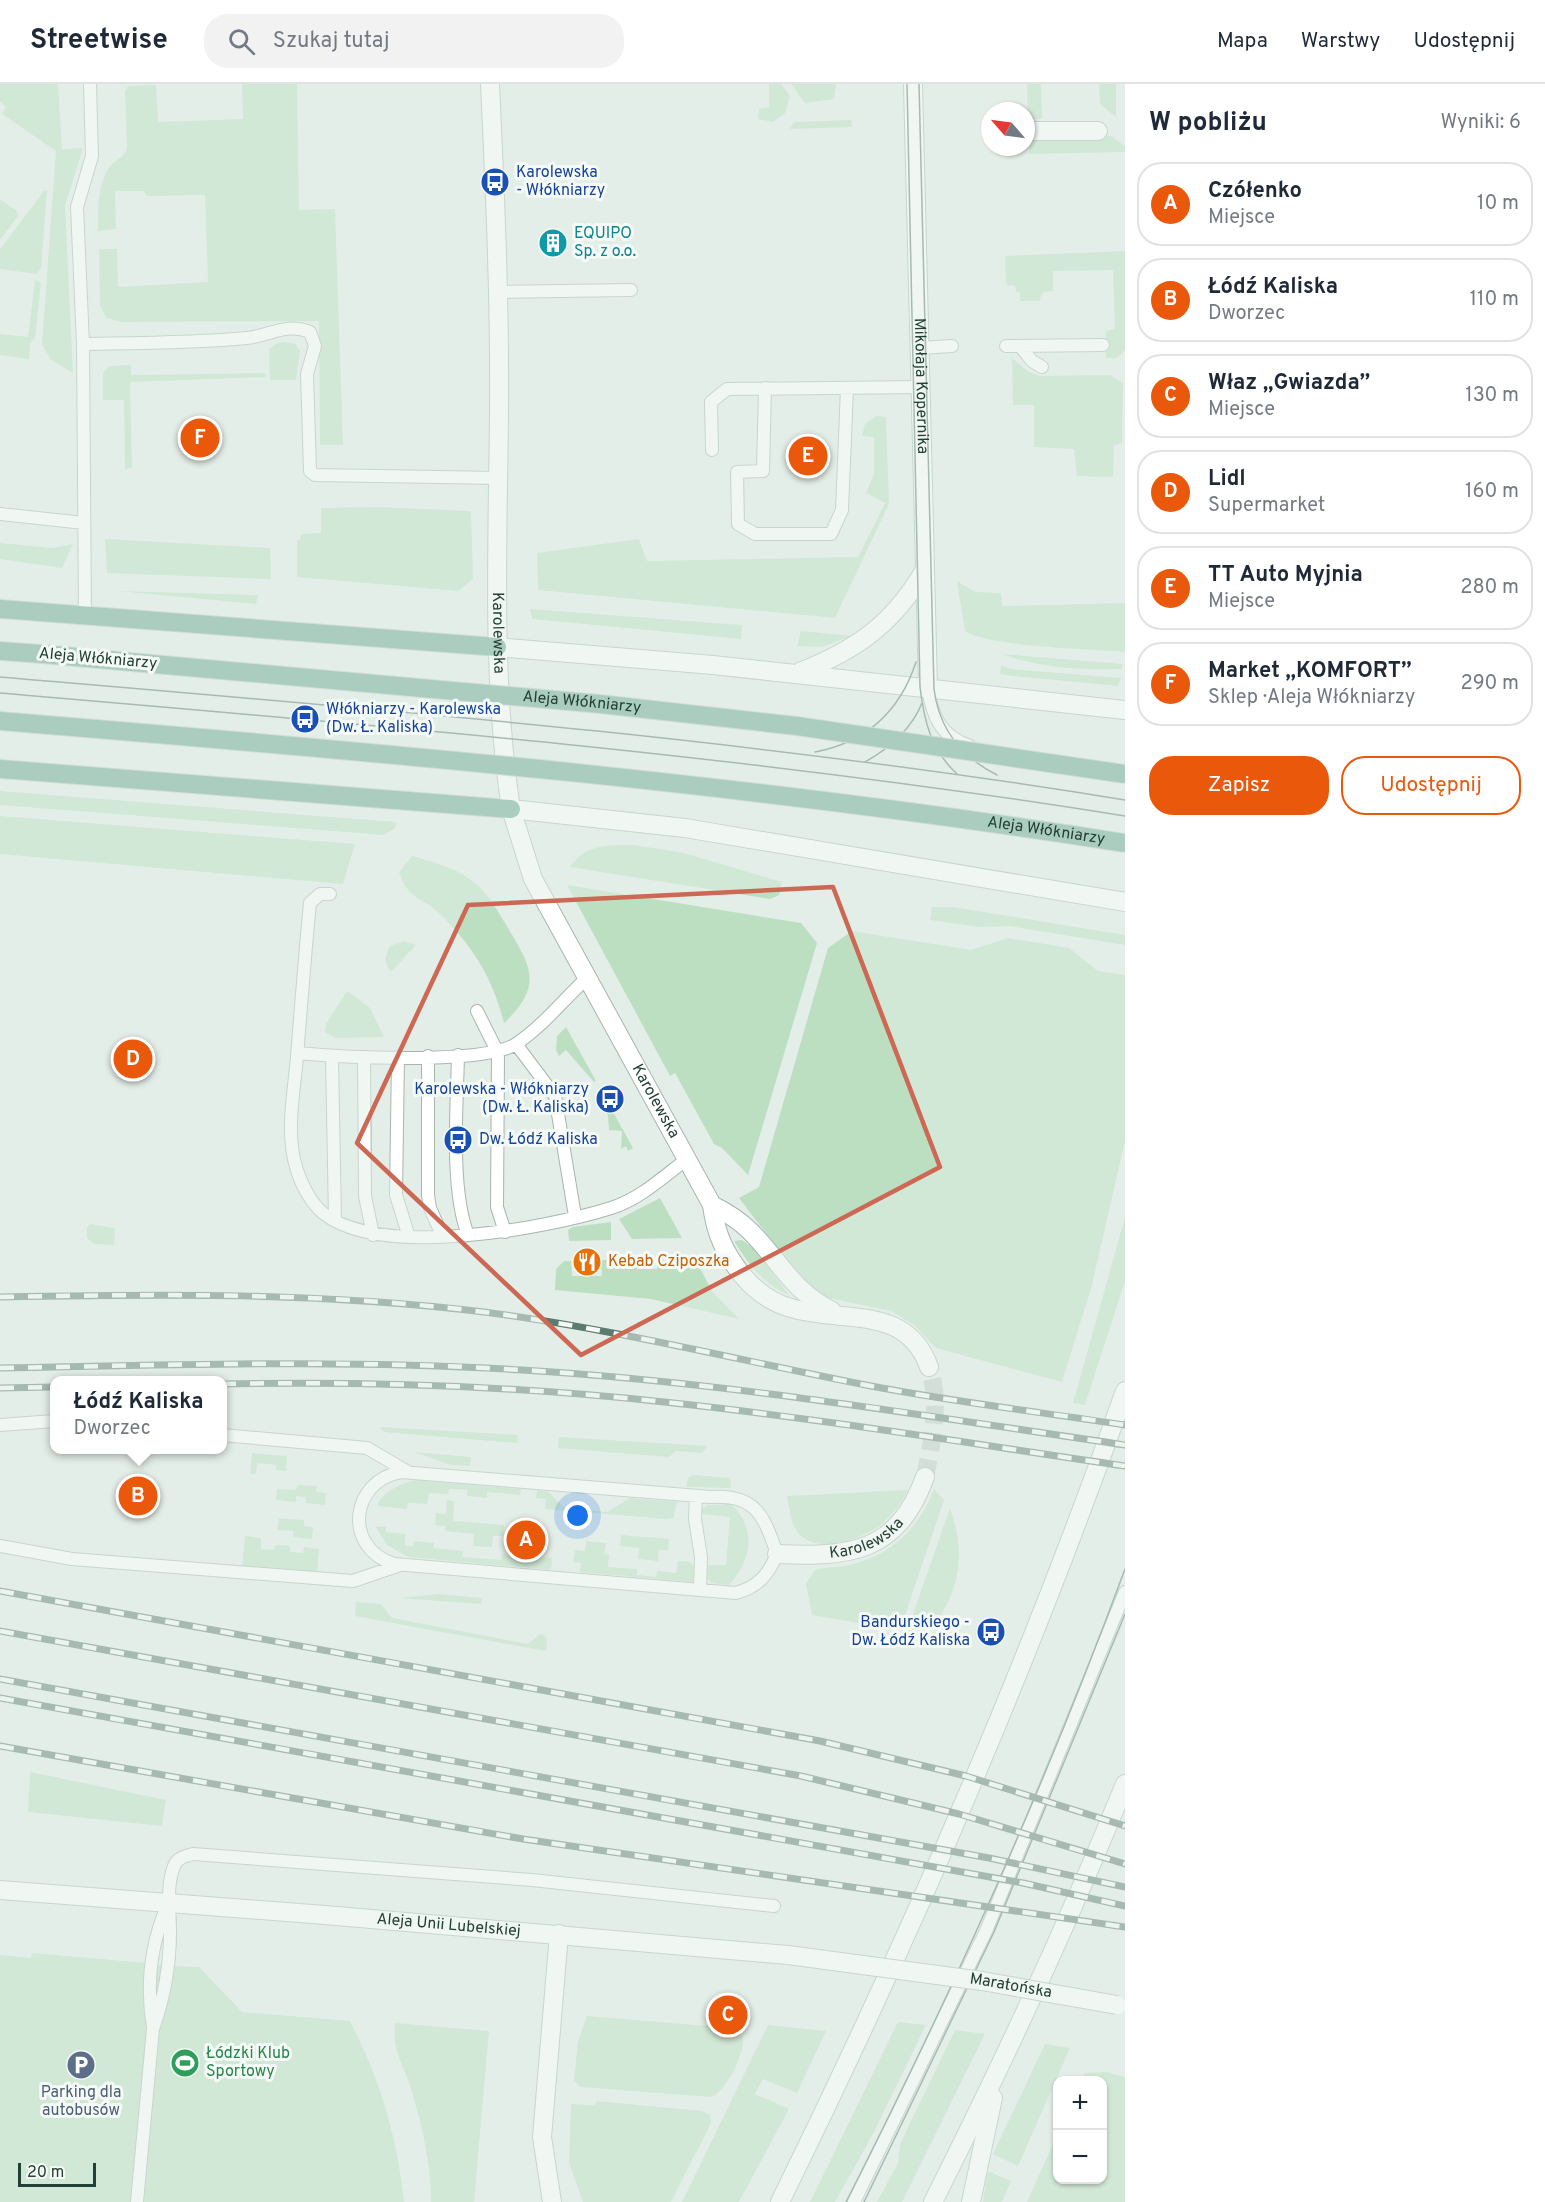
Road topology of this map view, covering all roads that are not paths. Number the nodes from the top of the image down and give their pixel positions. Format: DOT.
graph roads {
  1 [pos="90,84"];
  2 [pos="490,84"];
  3 [pos="913,84"];
  4 [pos="1035,131"];
  5 [pos="1098,131"];
  6 [pos="631,290"];
  7 [pos="499,292"];
  8 [pos="83,344"];
  9 [pos="1103,345"];
  10 [pos="952,346"];
  11 [pos="1006,346"];
  12 [pos="1020,346"];
  13 [pos="919,348"];
  14 [pos="1042,367"];
  15 [pos="920,387"];
  16 [pos="765,388"];
  17 [pos="846,388"];
  18 [pos="712,450"];
  19 [pos="499,478"];
  20 [pos="0,514"];
  21 [pos="84,523"];
  22 [pos="924,571"];
  23 [pos="0,609"];
  24 [pos="85,615"];
  25 [pos="497,647"];
  26 [pos="0,651"];
  27 [pos="795,674"];
  28 [pos="928,688"];
  29 [pos="1125,710"];
  30 [pos="0,721"];
  31 [pos="0,769"];
  32 [pos="1125,772"];
  33 [pos="511,809"];
  34 [pos="1125,843"];
  35 [pos="330,894"];
  36 [pos="1125,902"];
  37 [pos="587,978"];
  38 [pos="477,1011"];
  39 [pos="516,1044"];
  40 [pos="297,1053"];
  41 [pos="498,1053"];
  42 [pos="458,1055"];
  43 [pos="428,1056"];
  44 [pos="332,1057"];
  45 [pos="364,1057"];
  46 [pos="398,1057"];
  47 [pos="687,1159"];
  48 [pos="712,1204"];
  49 [pos="575,1216"];
  50 [pos="335,1220"];
  51 [pos="506,1232"];
  52 [pos="374,1234"];
  53 [pos="442,1235"];
  54 [pos="468,1235"];
  55 [pos="409,1237"];
  56 [pos="839,1314"];
  57 [pos="929,1367"];
  58 [pos="1125,1391"];
  59 [pos="50,1421"];
  60 [pos="0,1425"];
  61 [pos="227,1435"];
  62 [pos="408,1472"];
  63 [pos="925,1477"];
  64 [pos="696,1496"];
  65 [pos="0,1546"];
  66 [pos="777,1554"];
  67 [pos="400,1565"];
  68 [pos="700,1590"];
  69 [pos="1125,1592"];
  70 [pos="1125,1784"];
  71 [pos="0,1890"];
  72 [pos="168,1902"];
  73 [pos="774,1906"];
  74 [pos="559,1934"];
  75 [pos="898,1969"];
  76 [pos="1121,2006"];
  77 [pos="999,2070"];
  78 [pos="799,2163"];
  79 [pos="137,2202"];
  80 [pos="552,2202"];
  81 [pos="767,2202"];
  82 [pos="780,2202"];
  83 [pos="854,2202"];
  84 [pos="933,2202"];
  85 [pos="971,2202"];
  1 -- 8 [label="lane"];
  2 -- 7 [label="street, Karolewska"];
  3 -- 13 [label="street, Mikołaja Kopernika"];
  4 -- 5 [label="street"];
  6 -- 7 [label="lane"];
  7 -- 19 [label="street, Karolewska"];
  8 -- 19 [label="lane"];
  8 -- 21 [label="lane"];
  9 -- 12 [label="lane"];
  10 -- 13 [label="lane"];
  11 -- 12 [label="lane"];
  12 -- 14 [label="lane"];
  13 -- 15 [label="street, Mikołaja Kopernika"];
  15 -- 17 [label="lane"];
  15 -- 22 [label="street, Mikołaja Kopernika"];
  16 -- 17 [label="lane"];
  16 -- 17 [label="lane"];
  16 -- 18 [label="lane"];
  19 -- 25 [label="street, Karolewska"];
  20 -- 21 [label="lane"];
  21 -- 24 [label="lane"];
  22 -- 27 [label="street"];
  22 -- 28 [label="street, Mikołaja Kopernika"];
  23 -- 24 [label="main road"];
  24 -- 25 [label="main road"];
  25 -- 27 [label="street"];
  25 -- 33 [label="street, Karolewska"];
  26 -- 32 [label="main road, Aleja Włókniarzy, bridge"];
  27 -- 28 [label="street"];
  28 -- 29 [label="street"];
  28 -- 32 [label="lane"];
  30 -- 34 [label="main road, Aleja Włókniarzy, bridge"];
  31 -- 33 [label="main road"];
  33 -- 36 [label="street"];
  33 -- 37 [label="street, Karolewska"];
  35 -- 40 [label="lane"];
  37 -- 39 [label="lane"];
  37 -- 47 [label="street, Karolewska"];
  38 -- 41 [label="lane"];
  39 -- 41 [label="lane"];
  39 -- 49 [label="lane"];
  40 -- 44 [label="lane"];
  40 -- 50 [label="lane"];
  41 -- 42 [label="lane"];
  41 -- 51 [label="lane"];
  42 -- 43 [label="lane"];
  42 -- 54 [label="lane"];
  43 -- 46 [label="lane"];
  43 -- 53 [label="lane"];
  44 -- 45 [label="lane"];
  44 -- 50 [label="lane"];
  45 -- 46 [label="lane"];
  45 -- 52 [label="lane"];
  46 -- 55 [label="lane"];
  47 -- 48 [label="street, Karolewska"];
  47 -- 49 [label="lane"];
  48 -- 56 [label="street, Karolewska"];
  48 -- 56 [label="street, Karolewska"];
  49 -- 51 [label="lane"];
  50 -- 52 [label="lane"];
  51 -- 54 [label="lane"];
  52 -- 55 [label="lane"];
  53 -- 54 [label="lane"];
  53 -- 55 [label="lane"];
  56 -- 57 [label="street, Karolewska"];
  58 -- 78 [label="street"];
  59 -- 60 [label="lane"];
  61 -- 62 [label="lane"];
  62 -- 64 [label="lane"];
  62 -- 67 [label="lane"];
  63 -- 66 [label="street, Karolewska"];
  64 -- 66 [label="lane"];
  64 -- 68 [label="lane"];
  65 -- 67 [label="lane"];
  66 -- 68 [label="lane"];
  67 -- 68 [label="lane"];
  69 -- 83 [label="lane"];
  70 -- 77 [label="street"];
  71 -- 72 [label="street, Aleja Unii Lubelskiej"];
  72 -- 73 [label="lane"];
  72 -- 74 [label="street, Aleja Unii Lubelskiej"];
  72 -- 79 [label="lane"];
  74 -- 75 [label="street, Aleja Unii Lubelskiej, bridge"];
  74 -- 80 [label="street"];
  75 -- 76 [label="street, Maratońska, bridge"];
  77 -- 84 [label="street"];
  77 -- 85 [label="street"];
  78 -- 81 [label="street"];
  78 -- 82 [label="street"];
}
